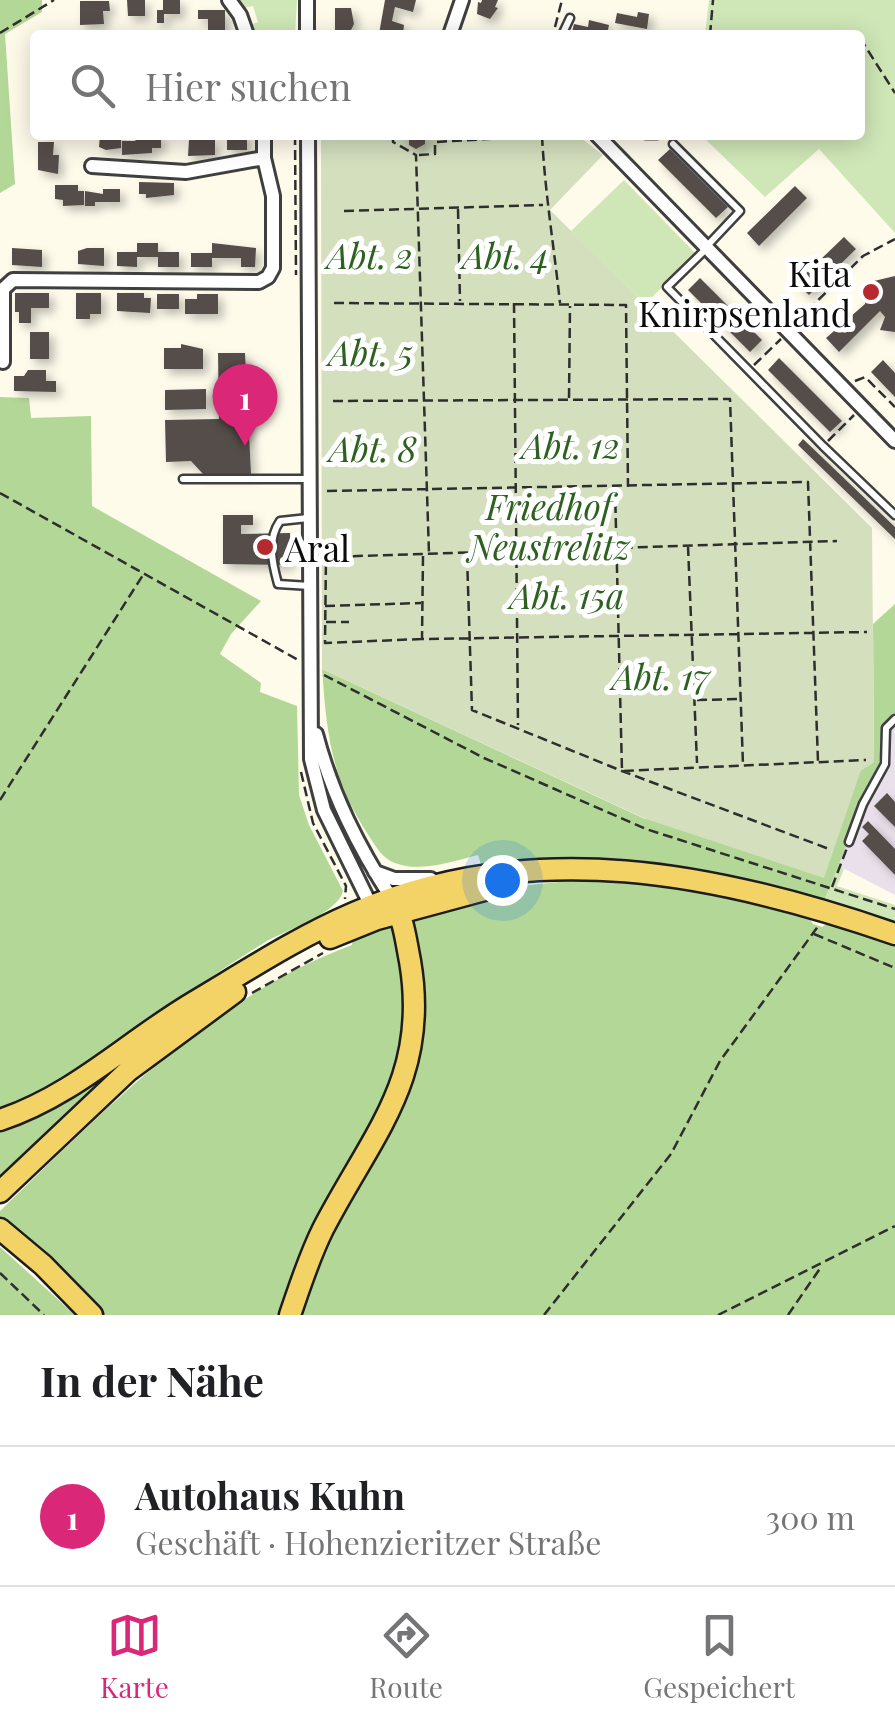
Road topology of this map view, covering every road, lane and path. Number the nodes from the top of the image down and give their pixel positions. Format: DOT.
graph roads {
  1 [pos="54,0"];
  2 [pos="229,0"];
  3 [pos="307,0"];
  4 [pos="462,0"];
  5 [pos="562,0"];
  6 [pos="713,0"];
  7 [pos="570,18"];
  8 [pos="245,30"];
  9 [pos="308,30"];
  10 [pos="452,30"];
  11 [pos="553,30"];
  12 [pos="564,30"];
  13 [pos="710,30"];
  14 [pos="0,34"];
  15 [pos="865,46"];
  16 [pos="895,93"];
  17 [pos="264,140"];
  18 [pos="308,140"];
  19 [pos="393,140"];
  20 [pos="479,140"];
  21 [pos="542,140"];
  22 [pos="602,140"];
  23 [pos="447,142"];
  24 [pos="673,144"];
  25 [pos="416,155"];
  26 [pos="264,158"];
  27 [pos="92,166"];
  28 [pos="546,205"];
  29 [pos="458,207"];
  30 [pos="418,208"];
  31 [pos="344,211"];
  32 [pos="895,239"];
  33 [pos="707,246"];
  34 [pos="334,303"];
  35 [pos="421,303"];
  36 [pos="460,303"];
  37 [pos="514,303"];
  38 [pos="560,304"];
  39 [pos="570,304"];
  40 [pos="789,331"];
  41 [pos="3,362"];
  42 [pos="749,370"];
  43 [pos="852,384"];
  44 [pos="569,399"];
  45 [pos="627,399"];
  46 [pos="333,400"];
  47 [pos="424,400"];
  48 [pos="514,400"];
  49 [pos="863,407"];
  50 [pos="895,407"];
  51 [pos="895,441"];
  52 [pos="823,446"];
  53 [pos="183,479"];
  54 [pos="309,479"];
  55 [pos="733,484"];
  56 [pos="615,488"];
  57 [pos="628,488"];
  58 [pos="514,489"];
  59 [pos="427,490"];
  60 [pos="327,491"];
  61 [pos="0,493"];
  62 [pos="895,514"];
  63 [pos="309,518"];
  64 [pos="838,541"];
  65 [pos="810,542"];
  66 [pos="735,543"];
  67 [pos="320,544"];
  68 [pos="688,544"];
  69 [pos="617,547"];
  70 [pos="514,553"];
  71 [pos="466,554"];
  72 [pos="426,556"];
  73 [pos="144,573"];
  74 [pos="310,586"];
  75 [pos="423,603"];
  76 [pos="325,606"];
  77 [pos="325,622"];
  78 [pos="349,622"];
  79 [pos="813,632"];
  80 [pos="867,632"];
  81 [pos="738,633"];
  82 [pos="692,634"];
  83 [pos="619,635"];
  84 [pos="516,637"];
  85 [pos="469,638"];
  86 [pos="422,639"];
  87 [pos="320,641"];
  88 [pos="310,667"];
  89 [pos="740,699"];
  90 [pos="694,700"];
  91 [pos="895,719"];
  92 [pos="518,726"];
  93 [pos="866,760"];
  94 [pos="818,762"];
  95 [pos="743,765"];
  96 [pos="697,766"];
  97 [pos="622,771"];
  98 [pos="0,800"];
  99 [pos="849,842"];
  100 [pos="829,848"];
  101 [pos="375,872"];
  102 [pos="603,872"];
  103 [pos="450,883"];
  104 [pos="832,889"];
  105 [pos="396,906"];
  106 [pos="895,908"];
  107 [pos="374,912"];
  108 [pos="819,926"];
  109 [pos="813,933"];
  110 [pos="895,934"];
  111 [pos="330,949"];
  112 [pos="895,968"];
  113 [pos="242,974"];
  114 [pos="245,997"];
  115 [pos="128,1071"];
  116 [pos="0,1120"];
  117 [pos="0,1192"];
  118 [pos="895,1226"];
  119 [pos="8,1236"];
  120 [pos="822,1264"];
  121 [pos="0,1273"];
  122 [pos="44,1315"];
  123 [pos="92,1315"];
  124 [pos="290,1315"];
  125 [pos="544,1315"];
  126 [pos="718,1315"];
  127 [pos="788,1315"];
  1 -- 14 [label="path"];
  2 -- 8 [label="street"];
  3 -- 9 [label="street"];
  4 -- 10 [label="street"];
  5 -- 11 [label="path"];
  6 -- 13 [label="path"];
  7 -- 12 [label="lane"];
  15 -- 16 [label="path"];
  17 -- 26 [label="street"];
  18 -- 54 [label="street"];
  19 -- 25 [label="path"];
  20 -- 23 [label="path"];
  21 -- 28 [label="path"];
  22 -- 33 [label="street"];
  23 -- 25 [label="path"];
  24 -- 33 [label="lane"];
  25 -- 30 [label="path"];
  26 -- 27 [label="street"];
  26 -- 41 [label="street"];
  28 -- 29 [label="path"];
  28 -- 38 [label="path"];
  29 -- 30 [label="path"];
  29 -- 36 [label="path"];
  30 -- 31 [label="path"];
  30 -- 35 [label="path"];
  32 -- 40 [label="path"];
  33 -- 40 [label="street"];
  33 -- 42 [label="lane"];
  34 -- 35 [label="path"];
  35 -- 36 [label="path"];
  35 -- 47 [label="path"];
  36 -- 37 [label="path"];
  37 -- 38 [label="path"];
  37 -- 48 [label="path"];
  38 -- 39 [label="path"];
  39 -- 44 [label="path"];
  39 -- 45 [label="path"];
  40 -- 42 [label="path"];
  40 -- 49 [label="street"];
  42 -- 52 [label="lane"];
  43 -- 50 [label="path"];
  44 -- 45 [label="path"];
  44 -- 48 [label="path"];
  45 -- 55 [label="path"];
  45 -- 57 [label="path"];
  46 -- 47 [label="path"];
  47 -- 48 [label="path"];
  47 -- 59 [label="path"];
  48 -- 58 [label="path"];
  49 -- 51 [label="street"];
  49 -- 52 [label="path"];
  52 -- 62 [label="lane"];
  53 -- 54 [label="lane"];
  54 -- 63 [label="street"];
  55 -- 57 [label="path"];
  55 -- 65 [label="path"];
  55 -- 66 [label="path"];
  56 -- 57 [label="path"];
  56 -- 58 [label="path"];
  56 -- 69 [label="path"];
  58 -- 59 [label="path"];
  58 -- 70 [label="path"];
  59 -- 60 [label="path"];
  59 -- 72 [label="path"];
  61 -- 73 [label="path"];
  63 -- 74 [label="street"];
  63 -- 74 [label="lane"];
  64 -- 65 [label="path"];
  65 -- 66 [label="path"];
  65 -- 79 [label="path"];
  66 -- 68 [label="path"];
  66 -- 81 [label="path"];
  67 -- 87 [label="path"];
  68 -- 69 [label="path"];
  68 -- 82 [label="path"];
  69 -- 70 [label="path"];
  69 -- 83 [label="path"];
  70 -- 71 [label="path"];
  70 -- 84 [label="path"];
  71 -- 72 [label="path"];
  71 -- 85 [label="path"];
  72 -- 75 [label="path"];
  72 -- 76 [label="path"];
  73 -- 88 [label="path"];
  73 -- 98 [label="path"];
  74 -- 88 [label="street"];
  75 -- 76 [label="path"];
  75 -- 86 [label="path"];
  76 -- 77 [label="path"];
  77 -- 78 [label="path"];
  77 -- 86 [label="path"];
  79 -- 80 [label="path"];
  79 -- 81 [label="path"];
  79 -- 94 [label="path"];
  81 -- 82 [label="path"];
  81 -- 89 [label="path"];
  82 -- 83 [label="path"];
  82 -- 90 [label="path"];
  83 -- 84 [label="path"];
  83 -- 97 [label="path"];
  84 -- 85 [label="path"];
  84 -- 92 [label="path"];
  85 -- 86 [label="path"];
  85 -- 92 [label="path"];
  88 -- 101 [label="street"];
  88 -- 104 [label="path"];
  88 -- 107 [label="street"];
  89 -- 90 [label="path"];
  89 -- 95 [label="path"];
  90 -- 96 [label="path"];
  91 -- 99 [label="lane"];
  92 -- 97 [label="path"];
  93 -- 94 [label="path"];
  94 -- 95 [label="path"];
  95 -- 96 [label="path"];
  96 -- 97 [label="path"];
  97 -- 100 [label="path"];
  99 -- 104 [label="path"];
  101 -- 103 [label="street"];
  101 -- 105 [label="street"];
  102 -- 103 [label="main road"];
  102 -- 105 [label="main road"];
  102 -- 110 [label="main road"];
  103 -- 105 [label="main road"];
  104 -- 106 [label="path"];
  105 -- 107 [label="main road"];
  105 -- 124 [label="main road"];
  107 -- 113 [label="main road"];
  107 -- 115 [label="main road"];
  108 -- 109 [label="path"];
  109 -- 112 [label="path"];
  109 -- 125 [label="path"];
  111 -- 114 [label="path"];
  113 -- 115 [label="main road"];
  113 -- 116 [label="main road"];
  115 -- 117 [label="main road"];
  118 -- 120 [label="path"];
  119 -- 123 [label="main road"];
  120 -- 126 [label="path"];
  120 -- 127 [label="path"];
  121 -- 122 [label="path"];
}
